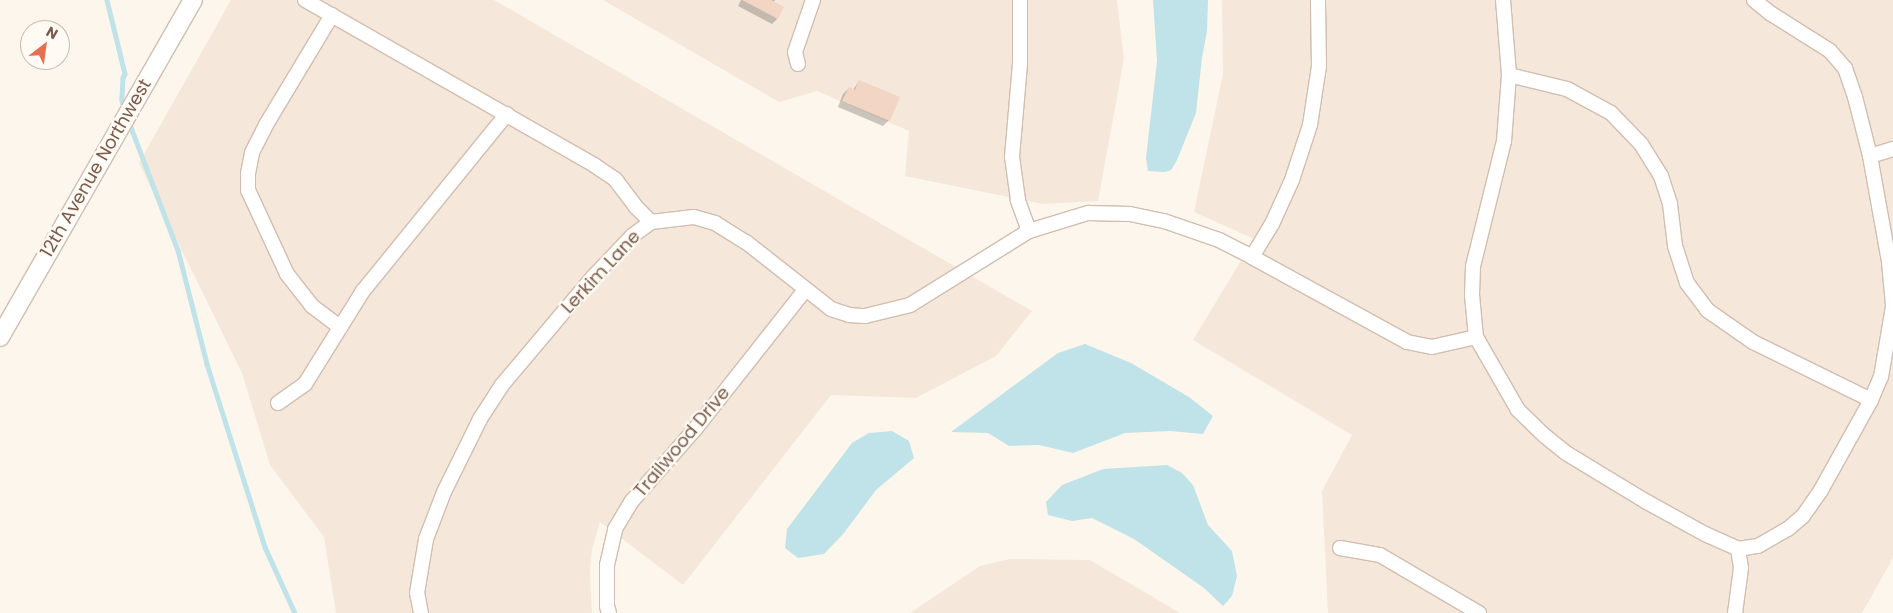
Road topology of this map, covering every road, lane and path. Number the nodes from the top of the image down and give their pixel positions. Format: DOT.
graph roads {
  1 [pos="193,0"];
  2 [pos="305,0"];
  3 [pos="813,0"];
  4 [pos="1020,0"];
  5 [pos="1318,0"];
  6 [pos="1503,0"];
  7 [pos="1754,0"];
  8 [pos="332,15"];
  9 [pos="798,64"];
  10 [pos="1509,75"];
  11 [pos="507,114"];
  12 [pos="1893,148"];
  13 [pos="1870,156"];
  14 [pos="651,222"];
  15 [pos="1029,231"];
  16 [pos="1252,257"];
  17 [pos="805,290"];
  18 [pos="1893,306"];
  19 [pos="340,326"];
  20 [pos="0,337"];
  21 [pos="1476,337"];
  22 [pos="1871,400"];
  23 [pos="278,403"];
  24 [pos="1340,548"];
  25 [pos="1738,549"];
  26 [pos="421,613"];
  27 [pos="609,613"];
  28 [pos="1479,613"];
  29 [pos="1735,613"];
  1 -- 20 [label="street, 12th Avenue Northwest"];
  2 -- 8 [label="street"];
  3 -- 9 [label="street"];
  4 -- 15 [label="street"];
  5 -- 16 [label="street"];
  6 -- 10 [label="street"];
  7 -- 13 [label="street"];
  8 -- 11 [label="street"];
  8 -- 19 [label="street"];
  10 -- 21 [label="street"];
  10 -- 22 [label="street"];
  11 -- 14 [label="street"];
  11 -- 19 [label="street"];
  12 -- 13 [label="street"];
  13 -- 18 [label="street"];
  14 -- 17 [label="street, Lerkim Lane"];
  14 -- 26 [label="street, Lerkim Lane"];
  15 -- 16 [label="street, Lerkim Lane"];
  15 -- 17 [label="street, Lerkim Lane"];
  16 -- 21 [label="street, Lerkim Lane"];
  17 -- 27 [label="street, Trailwood Drive"];
  18 -- 22 [label="street"];
  19 -- 23 [label="street"];
  21 -- 25 [label="street"];
  22 -- 25 [label="street"];
  24 -- 28 [label="street"];
  25 -- 29 [label="street"];
}
